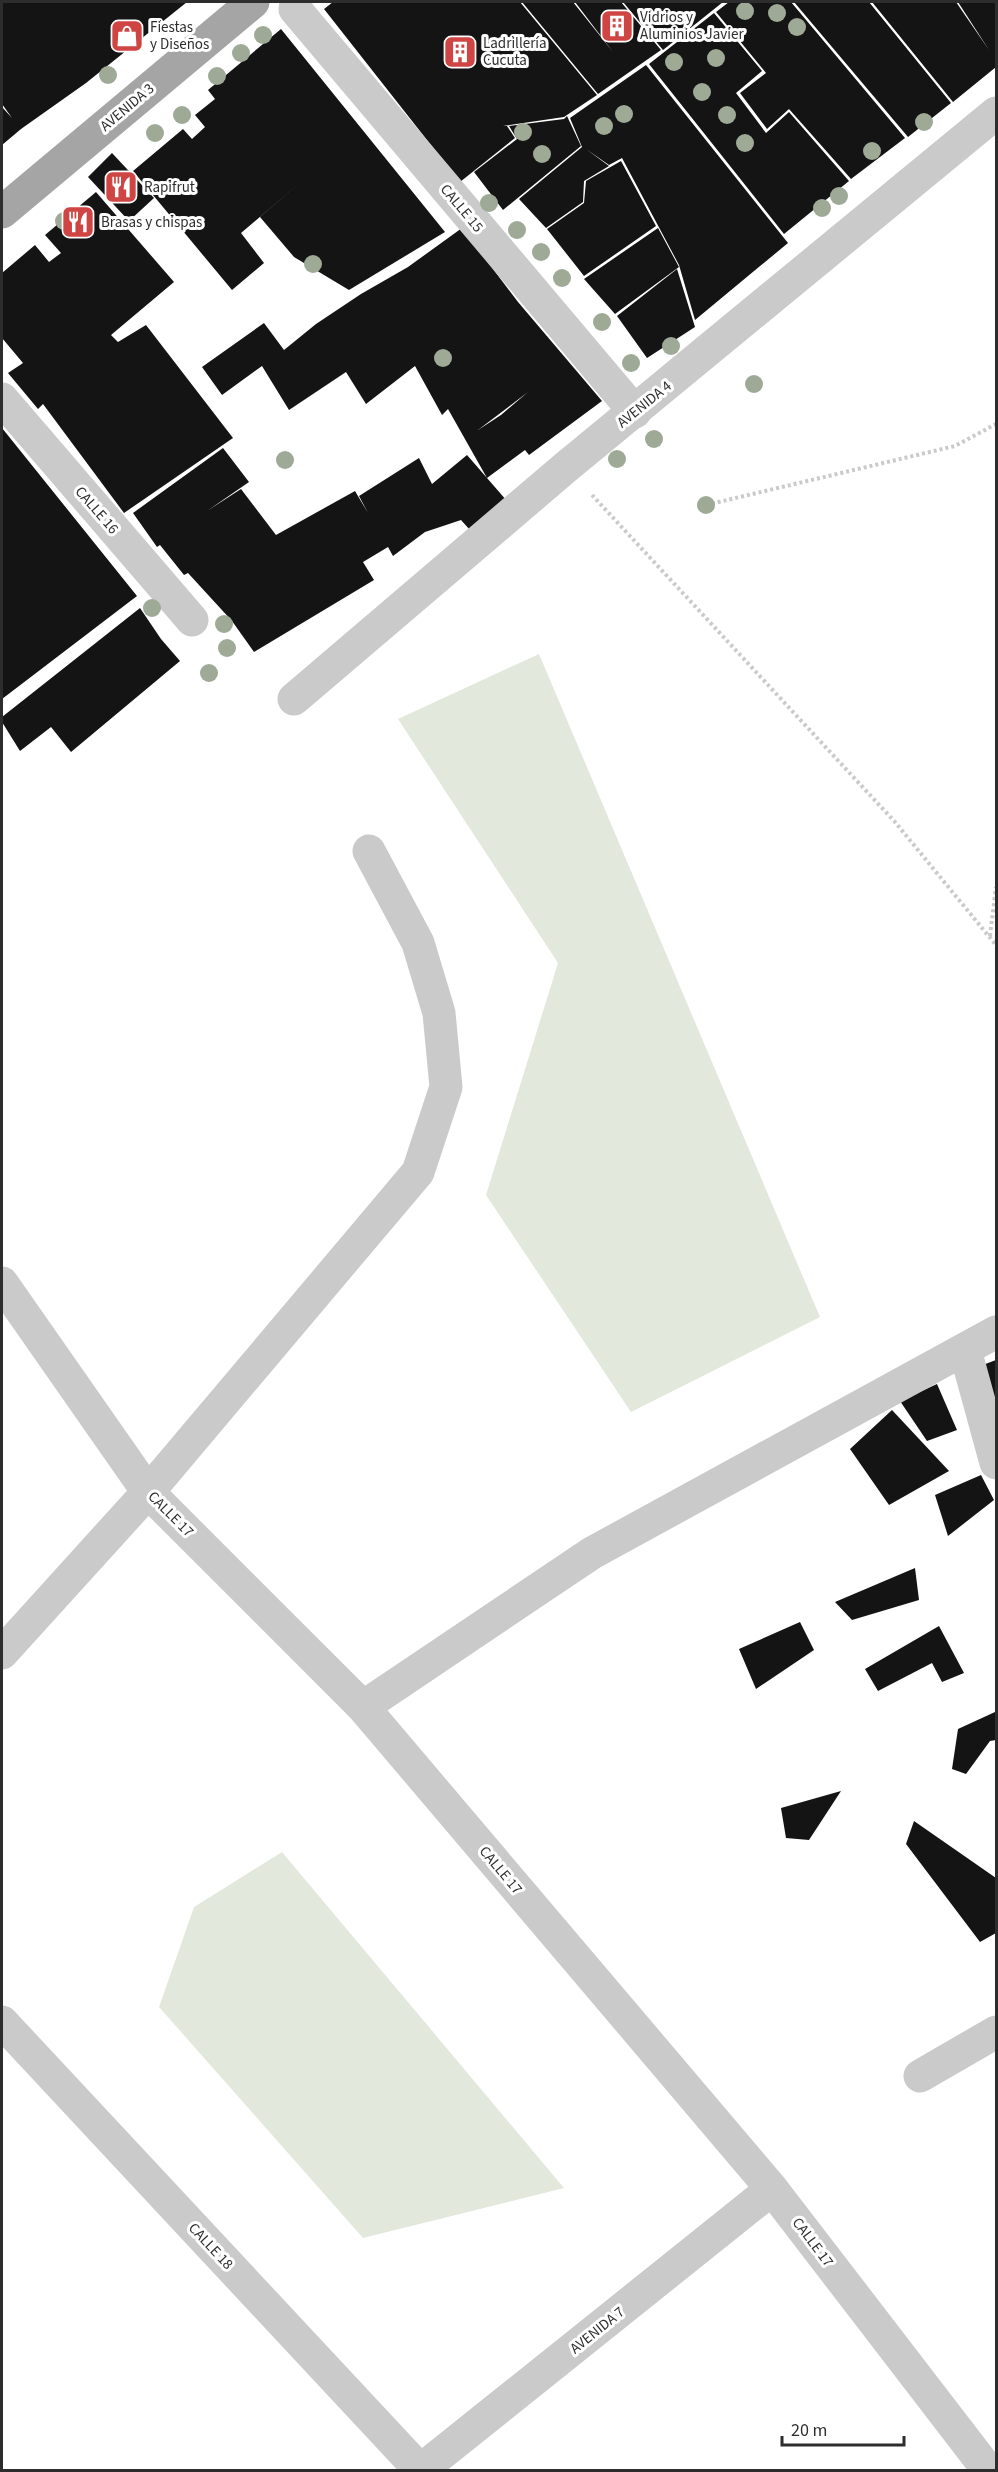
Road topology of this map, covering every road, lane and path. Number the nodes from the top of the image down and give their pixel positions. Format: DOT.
graph roads {
  1 [pos="253,2"];
  2 [pos="296,2"];
  3 [pos="996,113"];
  4 [pos="2,212"];
  5 [pos="2,399"];
  6 [pos="635,412"];
  7 [pos="996,424"];
  8 [pos="566,467"];
  9 [pos="706,505"];
  10 [pos="192,620"];
  11 [pos="294,699"];
  12 [pos="369,851"];
  13 [pos="996,887"];
  14 [pos="990,937"];
  15 [pos="996,945"];
  16 [pos="2,1282"];
  17 [pos="996,1332"];
  18 [pos="965,1350"];
  19 [pos="996,1462"];
  20 [pos="148,1492"];
  21 [pos="2,1653"];
  22 [pos="363,1707"];
  23 [pos="2,2022"];
  24 [pos="996,2032"];
  25 [pos="920,2076"];
  26 [pos="772,2189"];
  27 [pos="421,2470"];
  28 [pos="988,2470"];
  1 -- 4 [label="main road, AVENIDA 3"];
  2 -- 6 [label="street, CALLE 15"];
  3 -- 6 [label="street, AVENIDA 4"];
  5 -- 10 [label="street, CALLE 16"];
  6 -- 8 [label="street, AVENIDA 4"];
  7 -- 9 [label="path"];
  8 -- 11 [label="street, AVENIDA 4"];
  8 -- 14 [label="path"];
  12 -- 20 [label="street"];
  13 -- 14 [label="path"];
  14 -- 15 [label="path"];
  16 -- 20 [label="street, CALLE 17"];
  17 -- 18 [label="street"];
  18 -- 19 [label="street"];
  18 -- 22 [label="street"];
  20 -- 21 [label="street"];
  20 -- 22 [label="street, CALLE 17"];
  22 -- 26 [label="street, CALLE 17"];
  23 -- 27 [label="street, CALLE 18"];
  24 -- 25 [label="street"];
  26 -- 27 [label="street, AVENIDA 7"];
  26 -- 28 [label="street, CALLE 17"];
}
